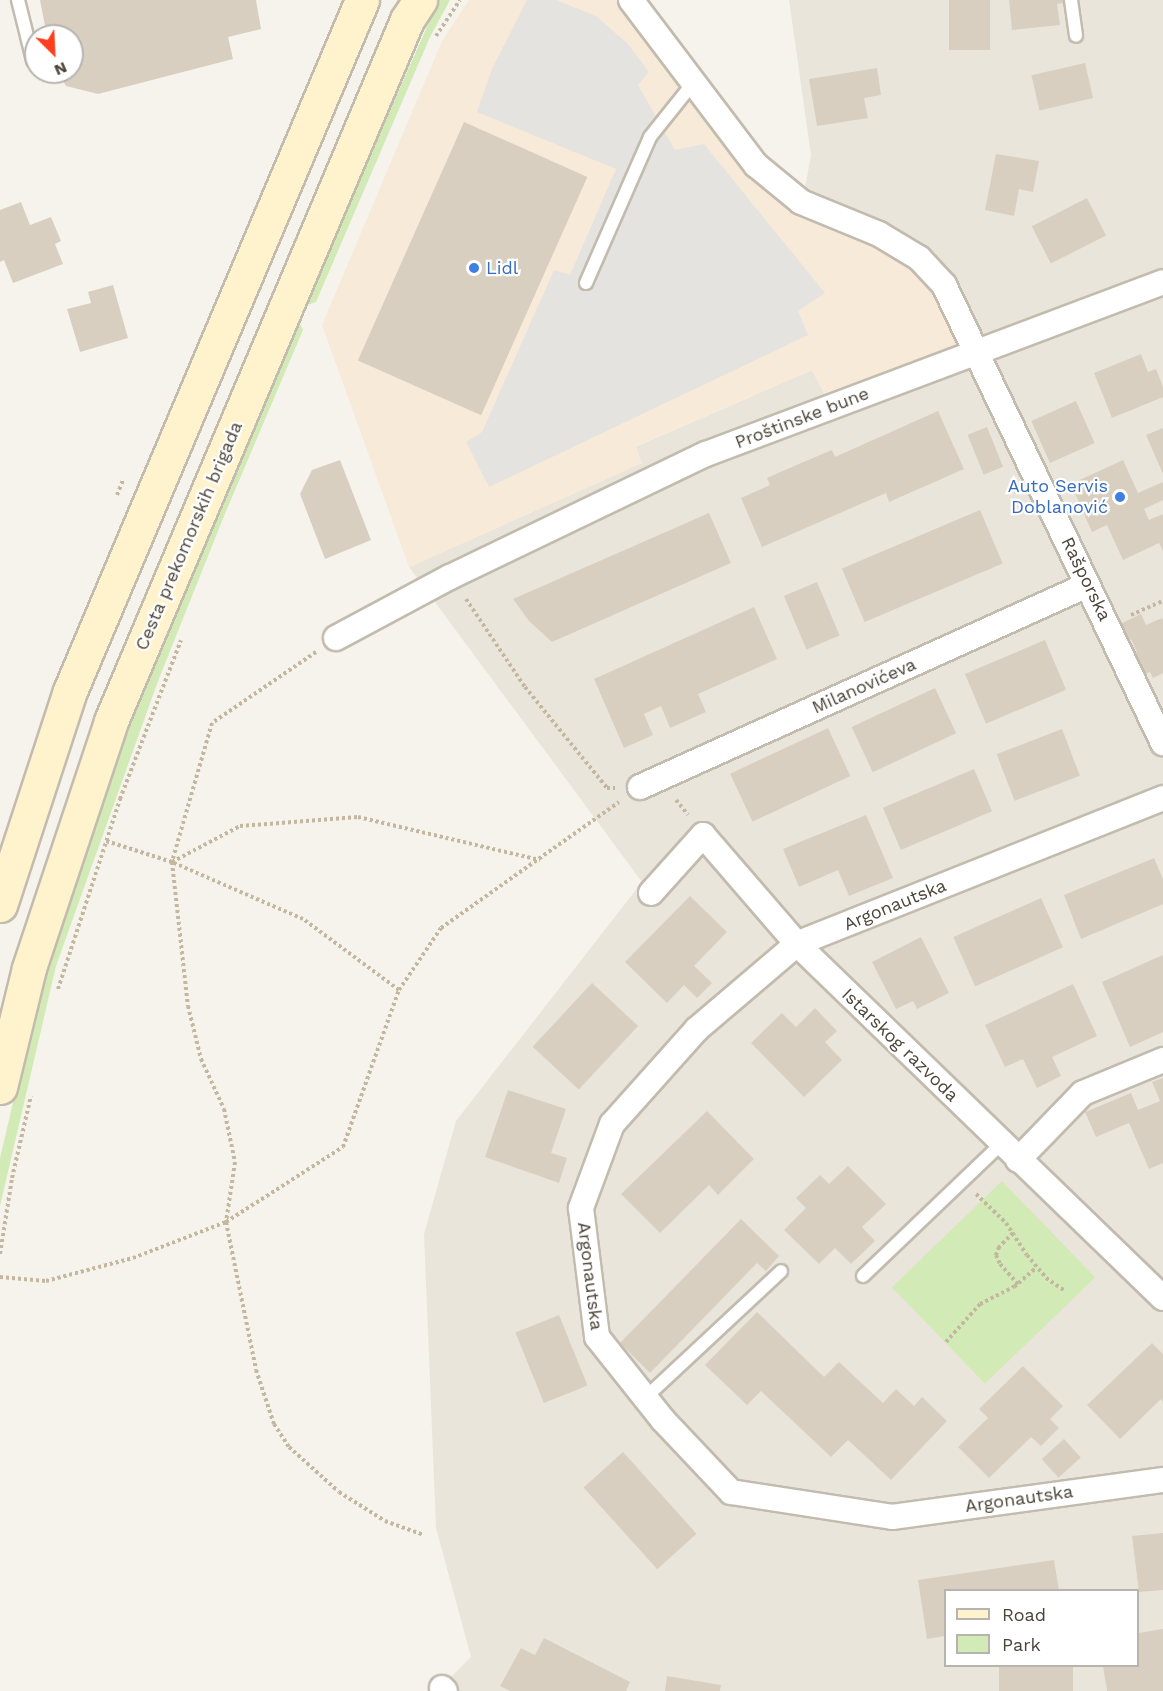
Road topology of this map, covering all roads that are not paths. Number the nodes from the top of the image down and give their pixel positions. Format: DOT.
graph roads {
  1 [pos="18,0"];
  2 [pos="362,0"];
  3 [pos="420,0"];
  4 [pos="1071,0"];
  5 [pos="635,2"];
  6 [pos="24,24"];
  7 [pos="1076,36"];
  8 [pos="694,82"];
  9 [pos="1163,282"];
  10 [pos="586,283"];
  11 [pos="976,352"];
  12 [pos="1088,585"];
  13 [pos="336,638"];
  14 [pos="1163,743"];
  15 [pos="650,783"];
  16 [pos="1163,798"];
  17 [pos="651,893"];
  18 [pos="0,905"];
  19 [pos="797,944"];
  20 [pos="1163,1059"];
  21 [pos="0,1087"];
  22 [pos="1010,1152"];
  23 [pos="782,1271"];
  24 [pos="863,1276"];
  25 [pos="1163,1298"];
  26 [pos="645,1398"];
  27 [pos="1163,1480"];
  1 -- 6 [label="lane"];
  2 -- 18 [label="main road"];
  3 -- 21 [label="main road, Cesta prekomorskih brigada"];
  4 -- 7 [label="lane"];
  5 -- 8 [label="street, Rašporska"];
  8 -- 10 [label="lane"];
  8 -- 11 [label="street, Rašporska"];
  9 -- 11 [label="street, Proštinske bune"];
  11 -- 12 [label="street, Rašporska"];
  11 -- 13 [label="street, Proštinske bune"];
  12 -- 14 [label="street, Rašporska"];
  12 -- 15 [label="street, Milanovićeva"];
  16 -- 19 [label="street, Argonautska"];
  17 -- 19 [label="street, Istarskog razvoda"];
  19 -- 22 [label="street, Istarskog razvoda"];
  19 -- 26 [label="street, Argonautska"];
  20 -- 22 [label="street"];
  22 -- 24 [label="lane"];
  22 -- 25 [label="street, Istarskog razvoda"];
  23 -- 26 [label="lane"];
  26 -- 27 [label="street, Argonautska"];
}
